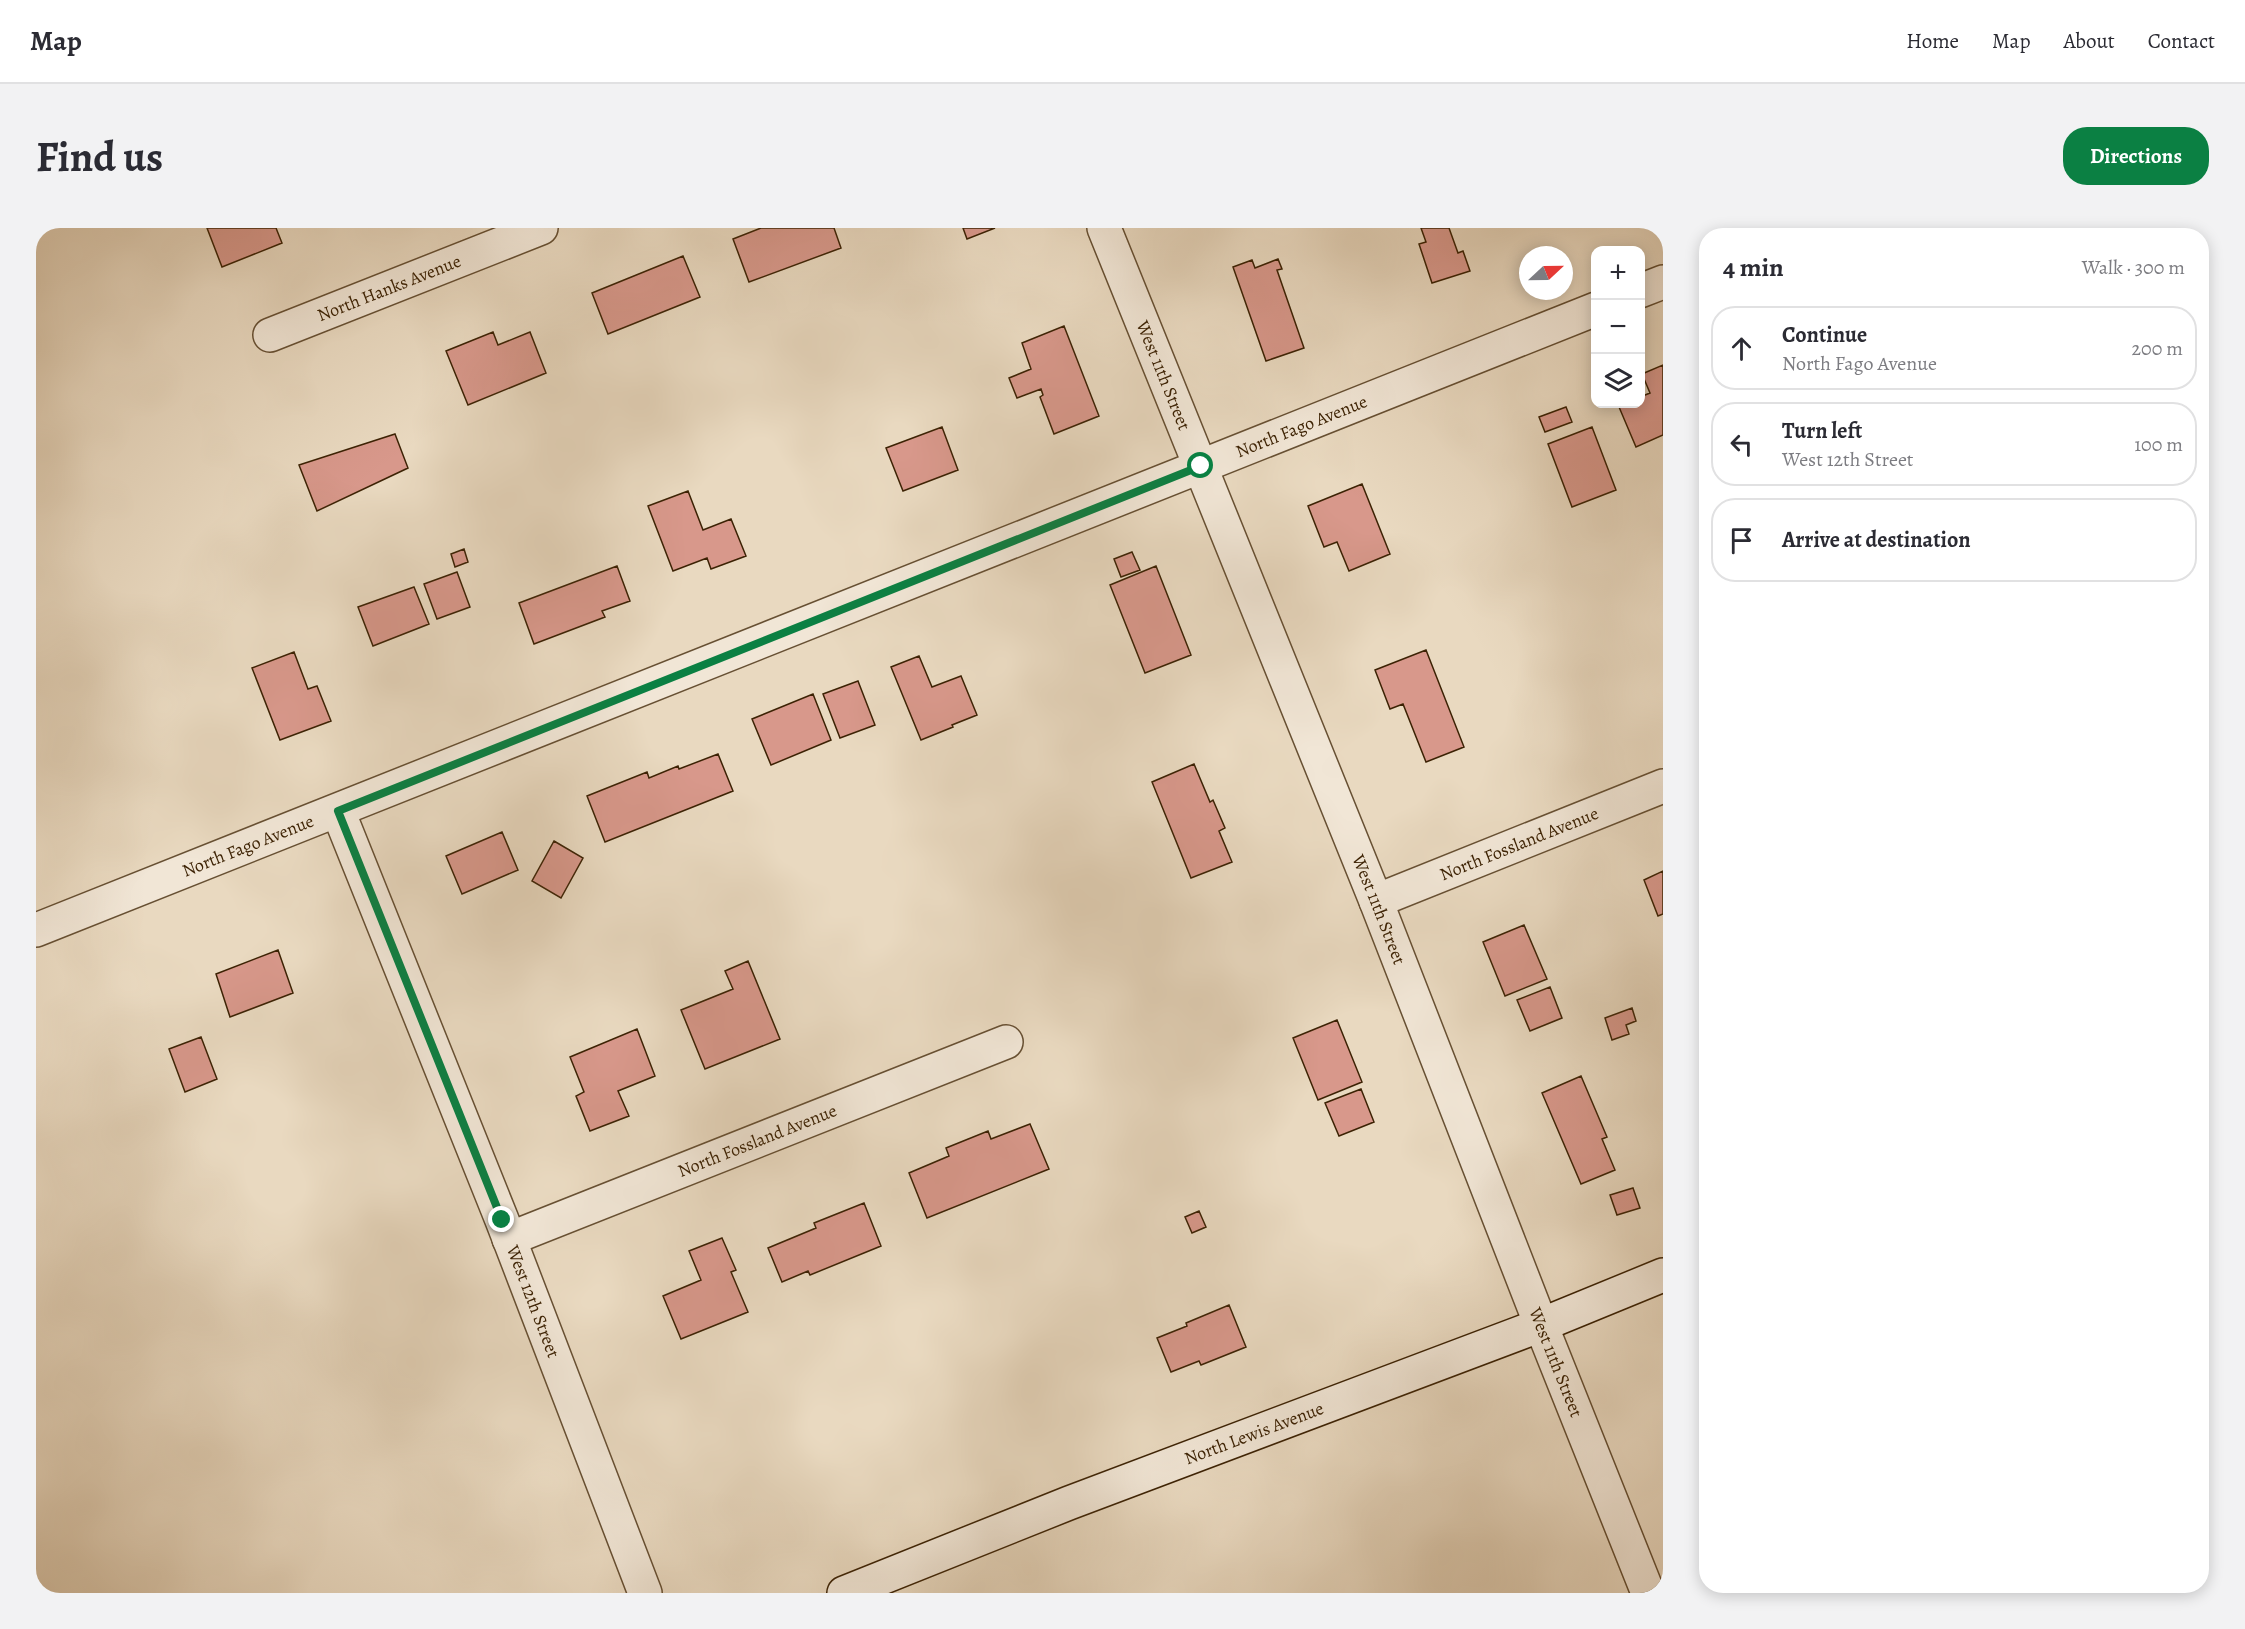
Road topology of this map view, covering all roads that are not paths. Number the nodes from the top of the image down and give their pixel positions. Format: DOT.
graph roads {
  1 [pos="541,228"];
  2 [pos="1104,228"];
  3 [pos="1663,282"];
  4 [pos="1645,289"];
  5 [pos="1591,311"];
  6 [pos="270,335"];
  7 [pos="1201,466"];
  8 [pos="1663,786"];
  9 [pos="338,811"];
  10 [pos="1376,902"];
  11 [pos="36,930"];
  12 [pos="1006,1042"];
  13 [pos="508,1239"];
  14 [pos="1663,1275"];
  15 [pos="1541,1325"];
  16 [pos="645,1593"];
  17 [pos="844,1593"];
  18 [pos="1648,1593"];
  1 -- 6 [label="street, North Hanks Avenue"];
  2 -- 7 [label="street, West 11th Street"];
  3 -- 4 [label="street"];
  5 -- 7 [label="street, North Fago Avenue"];
  7 -- 9 [label="street, North Fago Avenue"];
  7 -- 10 [label="street, West 11th Street"];
  8 -- 10 [label="street, North Fossland Avenue"];
  9 -- 11 [label="street, North Fago Avenue"];
  9 -- 13 [label="street, West 12th Street"];
  10 -- 15 [label="street, West 11th Street"];
  12 -- 13 [label="street, North Fossland Avenue"];
  13 -- 16 [label="street, West 12th Street"];
  14 -- 15 [label="street, North Lewis Avenue"];
  15 -- 17 [label="street, North Lewis Avenue"];
  15 -- 18 [label="street, West 11th Street"];
}
